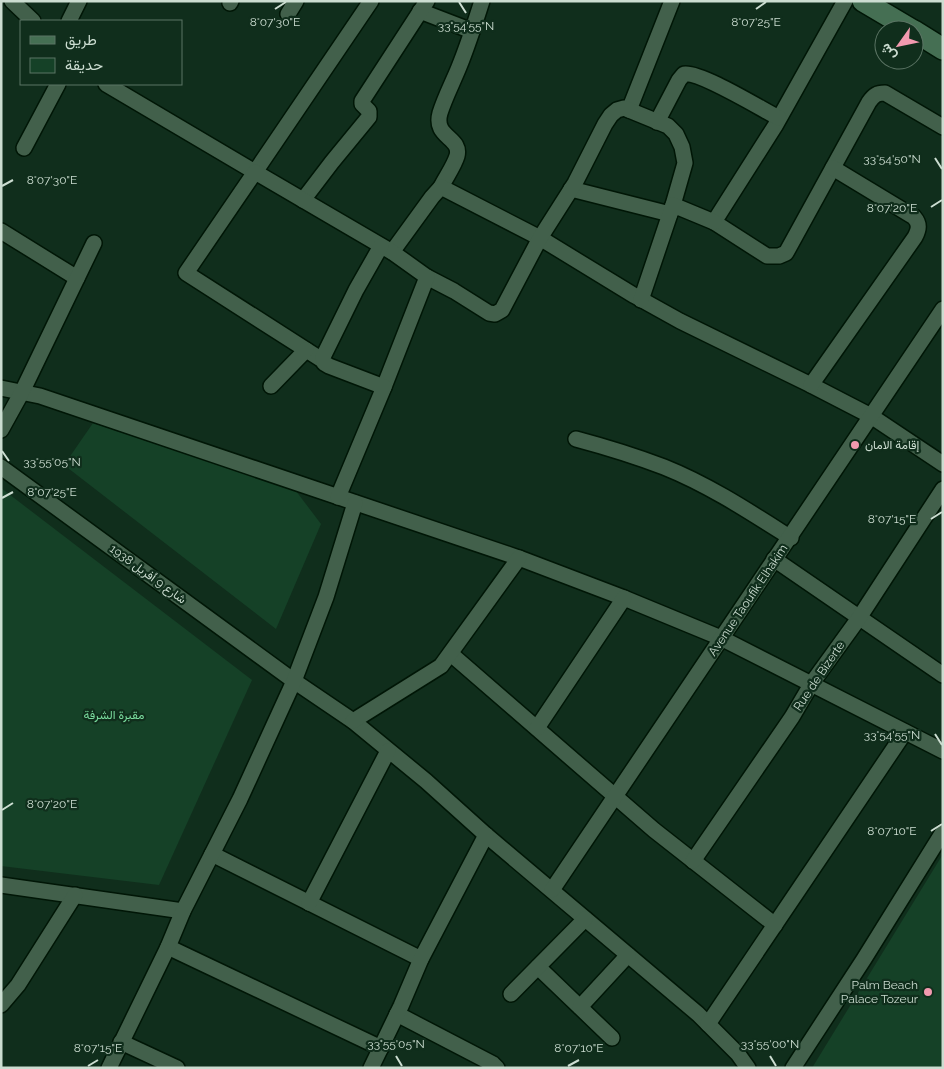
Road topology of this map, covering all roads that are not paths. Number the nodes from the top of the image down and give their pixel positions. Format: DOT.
graph roads {
  1 [pos="12,1"];
  2 [pos="79,1"];
  3 [pos="371,1"];
  4 [pos="482,1"];
  5 [pos="672,1"];
  6 [pos="845,1"];
  7 [pos="863,1"];
  8 [pos="423,6"];
  9 [pos="32,20"];
  10 [pos="69,20"];
  11 [pos="895,20"];
  12 [pos="472,32"];
  13 [pos="924,38"];
  14 [pos="943,49"];
  15 [pos="57,85"];
  16 [pos="108,85"];
  17 [pos="629,110"];
  18 [pos="779,118"];
  19 [pos="657,122"];
  20 [pos="943,127"];
  21 [pos="24,148"];
  22 [pos="833,168"];
  23 [pos="255,172"];
  24 [pos="441,187"];
  25 [pos="571,189"];
  26 [pos="303,200"];
  27 [pos="671,210"];
  28 [pos="714,222"];
  29 [pos="1,231"];
  30 [pos="540,238"];
  31 [pos="94,243"];
  32 [pos="387,249"];
  33 [pos="427,277"];
  34 [pos="77,278"];
  35 [pos="641,300"];
  36 [pos="943,309"];
  37 [pos="306,350"];
  38 [pos="322,360"];
  39 [pos="811,385"];
  40 [pos="271,386"];
  41 [pos="384,387"];
  42 [pos="1,388"];
  43 [pos="22,392"];
  44 [pos="871,416"];
  45 [pos="1,430"];
  46 [pos="576,439"];
  47 [pos="943,464"];
  48 [pos="1,468"];
  49 [pos="943,490"];
  50 [pos="338,497"];
  51 [pos="356,503"];
  52 [pos="791,538"];
  53 [pos="519,558"];
  54 [pos="774,559"];
  55 [pos="624,598"];
  56 [pos="859,618"];
  57 [pos="721,638"];
  58 [pos="451,654"];
  59 [pos="943,675"];
  60 [pos="294,681"];
  61 [pos="812,683"];
  62 [pos="353,721"];
  63 [pos="536,728"];
  64 [pos="905,732"];
  65 [pos="943,750"];
  66 [pos="388,751"];
  67 [pos="615,796"];
  68 [pos="943,832"];
  69 [pos="486,835"];
  70 [pos="212,854"];
  71 [pos="693,861"];
  72 [pos="1,885"];
  73 [pos="552,890"];
  74 [pos="75,895"];
  75 [pos="309,903"];
  76 [pos="183,911"];
  77 [pos="586,919"];
  78 [pos="775,925"];
  79 [pos="168,947"];
  80 [pos="628,955"];
  81 [pos="420,959"];
  82 [pos="538,966"];
  83 [pos="511,994"];
  84 [pos="1,1005"];
  85 [pos="580,1007"];
  86 [pos="398,1014"];
  87 [pos="708,1024"];
  88 [pos="612,1038"];
  89 [pos="122,1042"];
  90 [pos="381,1048"];
  91 [pos="109,1068"];
  92 [pos="177,1068"];
  93 [pos="372,1068"];
  94 [pos="497,1068"];
  95 [pos="748,1068"];
  96 [pos="793,1068"];
  1 -- 9 [label="street"];
  2 -- 10 [label="street"];
  3 -- 23 [label="street"];
  4 -- 12 [label="street"];
  5 -- 17 [label="street"];
  6 -- 18 [label="street"];
  7 -- 11 [label="main road"];
  8 -- 12 [label="street"];
  8 -- 26 [label="street"];
  12 -- 24 [label="street"];
  13 -- 14 [label="main road"];
  15 -- 21 [label="street"];
  16 -- 23 [label="street"];
  17 -- 19 [label="street"];
  17 -- 25 [label="street"];
  18 -- 19 [label="street"];
  18 -- 28 [label="street"];
  19 -- 27 [label="street"];
  20 -- 22 [label="street"];
  22 -- 28 [label="street"];
  22 -- 39 [label="street"];
  23 -- 26 [label="street"];
  23 -- 37 [label="street"];
  24 -- 30 [label="street"];
  24 -- 32 [label="street"];
  25 -- 27 [label="street"];
  25 -- 30 [label="street"];
  26 -- 32 [label="street"];
  27 -- 28 [label="street"];
  27 -- 35 [label="street"];
  29 -- 34 [label="street"];
  30 -- 33 [label="street"];
  30 -- 35 [label="street"];
  31 -- 34 [label="street"];
  32 -- 33 [label="street"];
  32 -- 38 [label="street"];
  33 -- 41 [label="street"];
  34 -- 43 [label="street"];
  35 -- 39 [label="street"];
  36 -- 44 [label="street, Avenue Taoufik Elhakim"];
  37 -- 38 [label="street"];
  37 -- 40 [label="street"];
  38 -- 41 [label="street"];
  39 -- 44 [label="street"];
  41 -- 50 [label="street"];
  42 -- 43 [label="street"];
  43 -- 45 [label="street"];
  43 -- 50 [label="street"];
  44 -- 47 [label="street"];
  44 -- 52 [label="street, Avenue Taoufik Elhakim"];
  46 -- 52 [label="street"];
  48 -- 60 [label="street, شارع 9 أفريل 1938"];
  49 -- 56 [label="street, Rue de Bizerte"];
  50 -- 51 [label="street"];
  51 -- 53 [label="street"];
  51 -- 60 [label="street"];
  52 -- 54 [label="street, Avenue Taoufik Elhakim"];
  53 -- 55 [label="street"];
  53 -- 58 [label="street"];
  54 -- 56 [label="street"];
  54 -- 57 [label="street, Avenue Taoufik Elhakim"];
  55 -- 57 [label="street"];
  55 -- 63 [label="street"];
  56 -- 59 [label="street"];
  56 -- 61 [label="street, Rue de Bizerte"];
  57 -- 61 [label="street"];
  57 -- 67 [label="street, Avenue Taoufik Elhakim"];
  58 -- 62 [label="street"];
  58 -- 63 [label="street"];
  60 -- 62 [label="street, شارع 9 أفريل 1938"];
  60 -- 70 [label="street"];
  61 -- 64 [label="street"];
  61 -- 71 [label="street, Rue de Bizerte"];
  62 -- 66 [label="street, شارع 9 أفريل 1938"];
  63 -- 67 [label="street"];
  64 -- 65 [label="street"];
  64 -- 78 [label="street"];
  66 -- 69 [label="street, شارع 9 أفريل 1938"];
  66 -- 75 [label="street"];
  67 -- 71 [label="street"];
  67 -- 73 [label="street, Avenue Taoufik Elhakim"];
  68 -- 96 [label="street"];
  69 -- 73 [label="street, شارع 9 أفريل 1938"];
  69 -- 81 [label="street"];
  70 -- 75 [label="street"];
  70 -- 76 [label="street"];
  71 -- 78 [label="street"];
  72 -- 74 [label="street"];
  73 -- 77 [label="street, شارع 9 أفريل 1938"];
  74 -- 76 [label="street"];
  74 -- 84 [label="street"];
  75 -- 81 [label="street"];
  76 -- 79 [label="street"];
  77 -- 80 [label="street, شارع 9 أفريل 1938"];
  77 -- 82 [label="street"];
  78 -- 87 [label="street"];
  79 -- 89 [label="street"];
  79 -- 90 [label="street"];
  80 -- 85 [label="street"];
  80 -- 87 [label="street, شارع 9 أفريل 1938"];
  81 -- 86 [label="street"];
  82 -- 83 [label="street"];
  82 -- 85 [label="street"];
  85 -- 88 [label="street"];
  86 -- 90 [label="street"];
  86 -- 94 [label="street"];
  87 -- 95 [label="street, شارع 9 أفريل 1938"];
  89 -- 91 [label="street"];
  89 -- 92 [label="street"];
  90 -- 93 [label="street"];
}
